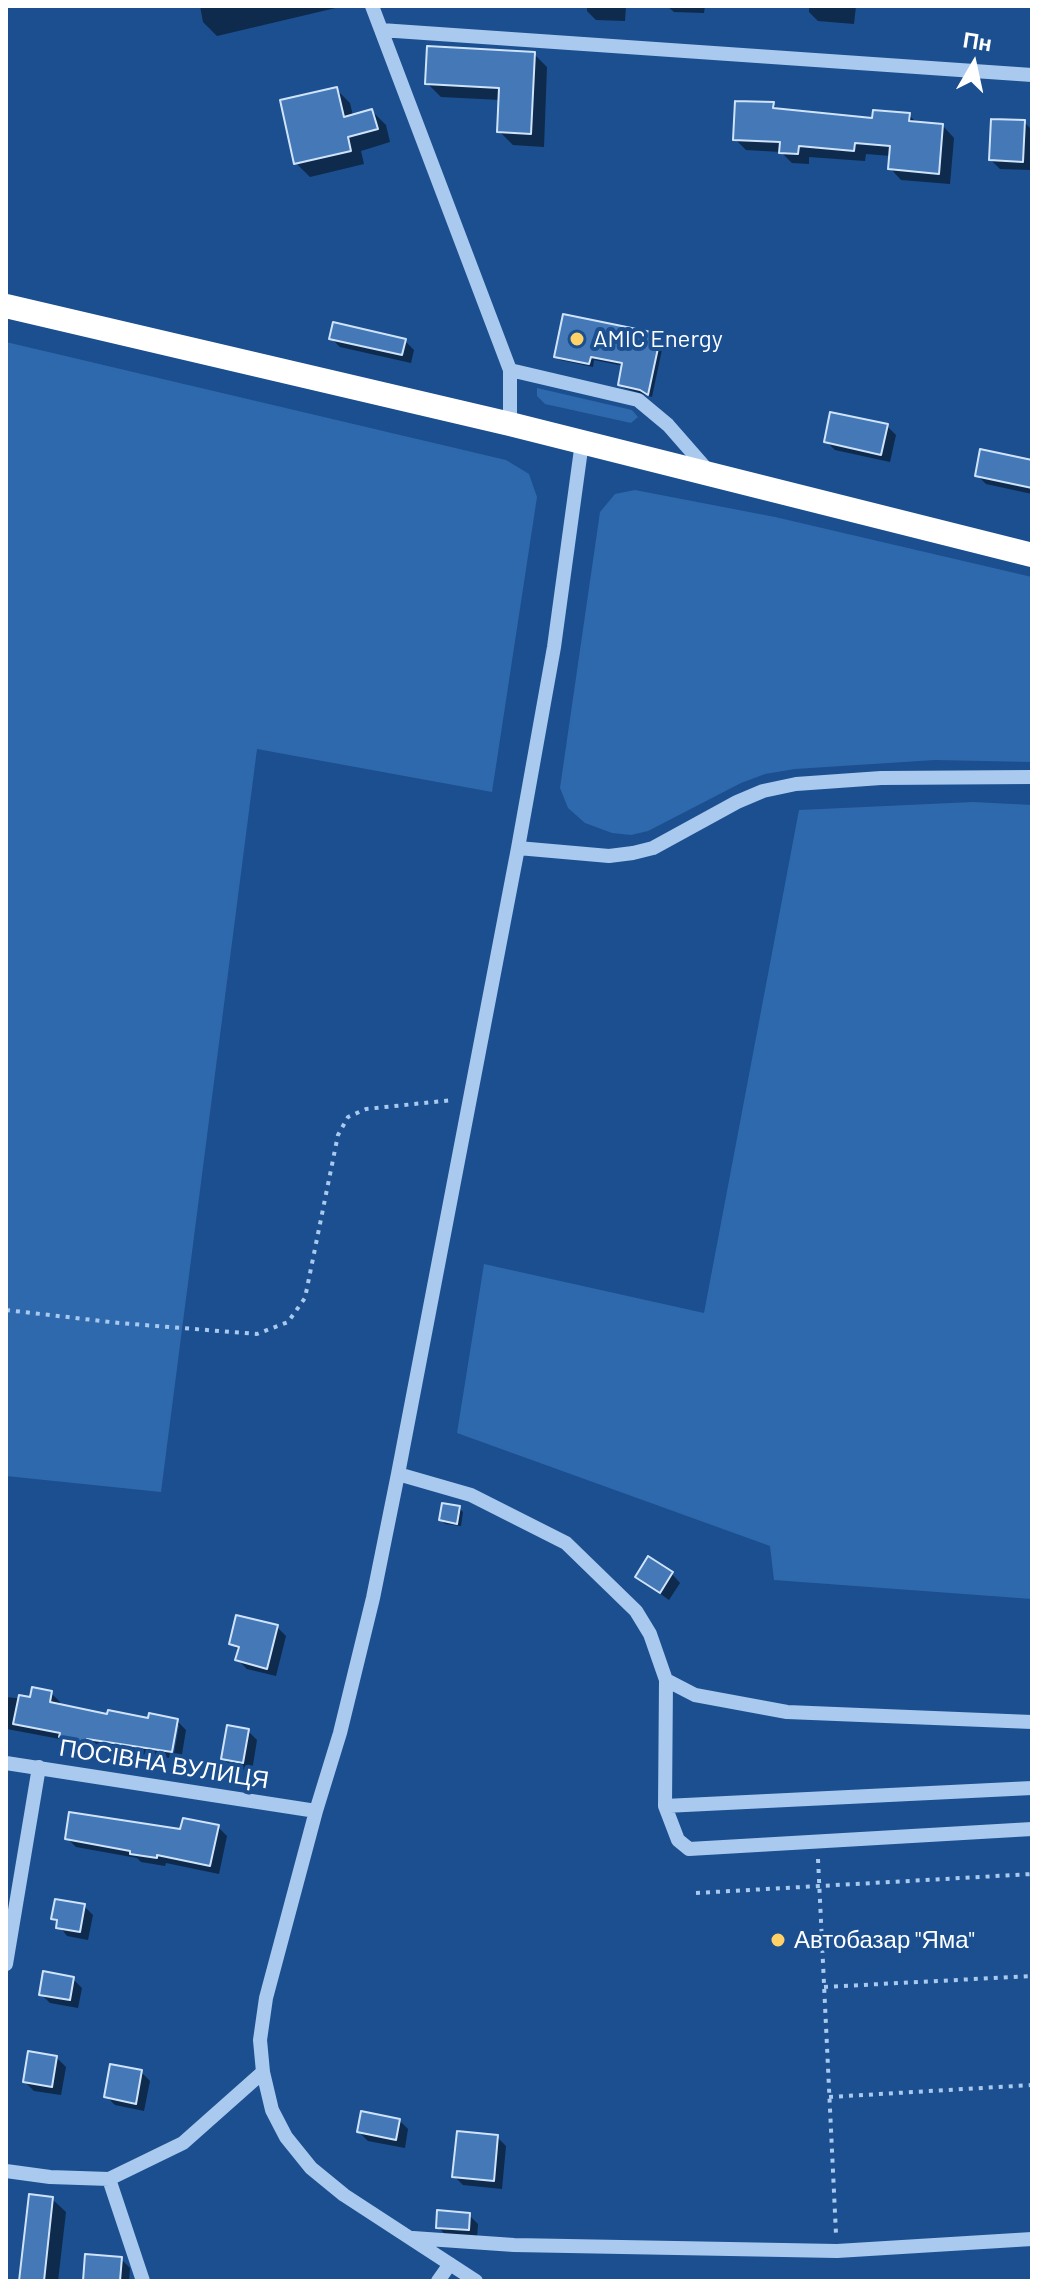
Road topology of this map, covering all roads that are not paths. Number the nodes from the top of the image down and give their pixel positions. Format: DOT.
graph roads {
  1 [pos="372,6"];
  2 [pos="381,30"];
  3 [pos="1032,75"];
  4 [pos="6,306"];
  5 [pos="510,370"];
  6 [pos="510,424"];
  7 [pos="582,442"];
  8 [pos="710,473"];
  9 [pos="1032,555"];
  10 [pos="1032,777"];
  11 [pos="518,848"];
  12 [pos="398,1474"];
  13 [pos="666,1680"];
  14 [pos="1032,1722"];
  15 [pos="6,1763"];
  16 [pos="39,1767"];
  17 [pos="1032,1788"];
  18 [pos="665,1806"];
  19 [pos="316,1811"];
  20 [pos="1032,1829"];
  21 [pos="6,1964"];
  22 [pos="263,2072"];
  23 [pos="6,2171"];
  24 [pos="109,2179"];
  25 [pos="409,2238"];
  26 [pos="1032,2239"];
  27 [pos="450,2264"];
  28 [pos="143,2281"];
  29 [pos="438,2281"];
  30 [pos="476,2281"];
  1 -- 2 [label="street"];
  2 -- 3 [label="street"];
  2 -- 5 [label="street"];
  4 -- 6 [label="highway"];
  5 -- 6 [label="street"];
  5 -- 8 [label="street"];
  6 -- 7 [label="highway"];
  7 -- 8 [label="highway"];
  7 -- 11 [label="street"];
  8 -- 9 [label="highway"];
  10 -- 11 [label="street"];
  11 -- 12 [label="street"];
  12 -- 13 [label="street"];
  12 -- 19 [label="street"];
  13 -- 14 [label="street"];
  13 -- 18 [label="street"];
  15 -- 16 [label="street, ПОСІВНА ВУЛИЦЯ"];
  16 -- 19 [label="street, ПОСІВНА ВУЛИЦЯ"];
  16 -- 21 [label="street"];
  17 -- 18 [label="street"];
  18 -- 20 [label="street"];
  19 -- 22 [label="street"];
  22 -- 24 [label="street"];
  22 -- 25 [label="street"];
  23 -- 24 [label="street"];
  24 -- 28 [label="street"];
  25 -- 26 [label="street"];
  25 -- 27 [label="street"];
  27 -- 29 [label="street"];
  27 -- 30 [label="street"];
}
